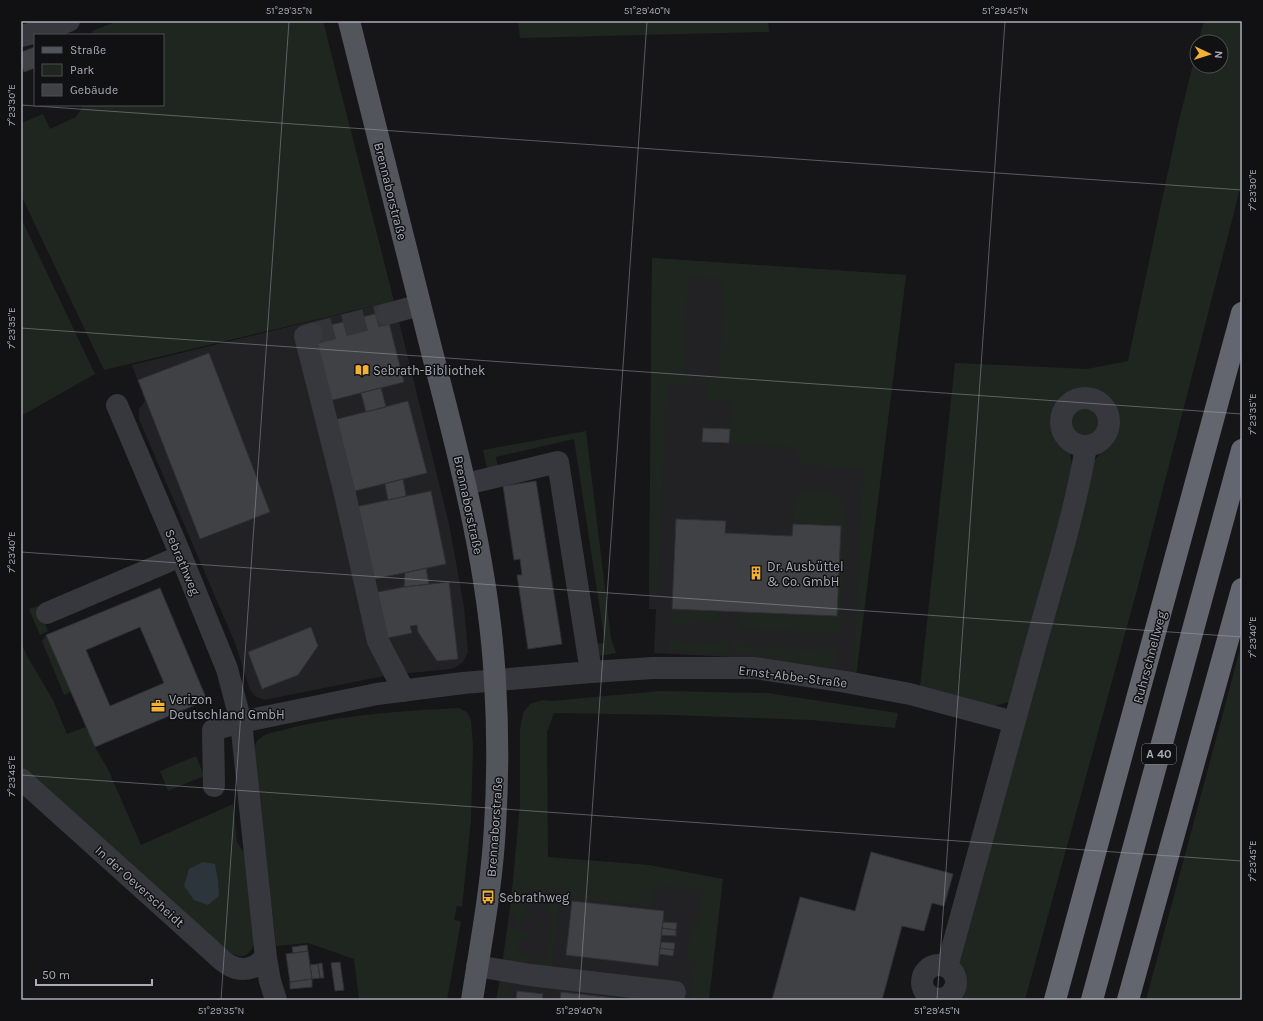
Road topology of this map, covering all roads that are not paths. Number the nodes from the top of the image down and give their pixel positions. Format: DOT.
graph roads {
  1 [pos="69,21"];
  2 [pos="349,21"];
  3 [pos="22,36"];
  4 [pos="420,306"];
  5 [pos="1242,313"];
  6 [pos="387,314"];
  7 [pos="308,335"];
  8 [pos="117,405"];
  9 [pos="1086,447"];
  10 [pos="1242,450"];
  11 [pos="466,484"];
  12 [pos="174,551"];
  13 [pos="1242,589"];
  14 [pos="47,613"];
  15 [pos="591,672"];
  16 [pos="495,680"];
  17 [pos="404,691"];
  18 [pos="241,722"];
  19 [pos="1014,722"];
  20 [pos="21,779"];
  21 [pos="214,786"];
  22 [pos="266,958"];
  23 [pos="477,966"];
  24 [pos="947,966"];
  25 [pos="675,992"];
  26 [pos="276,1000"];
  27 [pos="472,1000"];
  28 [pos="1055,1000"];
  29 [pos="1092,1000"];
  30 [pos="1128,1000"];
  1 -- 3 [label="street"];
  2 -- 4 [label="main road, Brennaborstraße"];
  4 -- 6 [label="street"];
  4 -- 11 [label="main road, Brennaborstraße"];
  5 -- 28 [label="highway, Ruhrschnellweg / A 40"];
  7 -- 17 [label="street"];
  8 -- 12 [label="street, Sebrathweg"];
  9 -- 19 [label="street"];
  10 -- 29 [label="highway, A 40"];
  11 -- 15 [label="street"];
  11 -- 16 [label="main road, Brennaborstraße"];
  12 -- 14 [label="street"];
  12 -- 18 [label="street, Sebrathweg"];
  13 -- 30 [label="highway"];
  15 -- 16 [label="street, Ernst-Abbe-Straße"];
  15 -- 19 [label="street, Ernst-Abbe-Straße"];
  16 -- 17 [label="street"];
  16 -- 23 [label="main road, Brennaborstraße"];
  17 -- 18 [label="street"];
  18 -- 21 [label="street"];
  18 -- 22 [label="street, Sebrathweg"];
  19 -- 24 [label="street"];
  20 -- 22 [label="street, In der Oeverscheidt"];
  22 -- 26 [label="street, Sebrathweg"];
  23 -- 25 [label="street"];
  23 -- 27 [label="main road, Brennaborstraße"];
}
